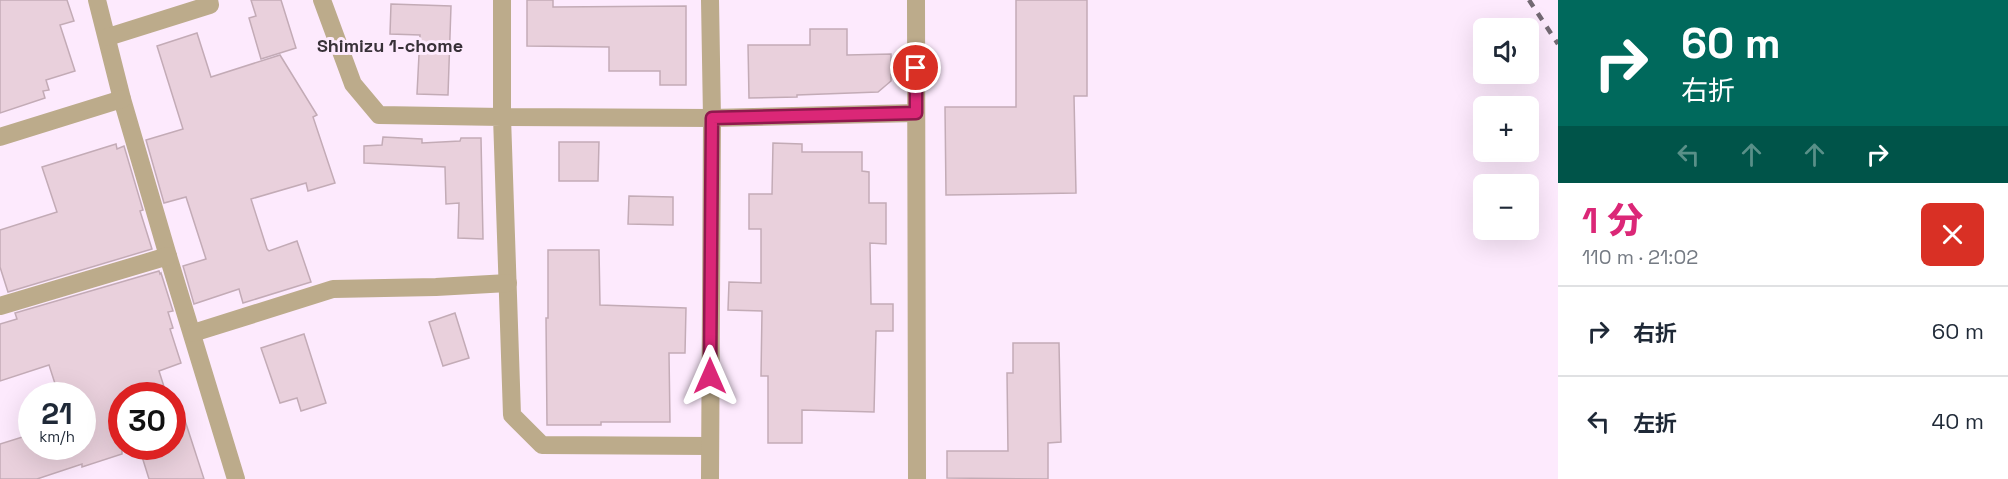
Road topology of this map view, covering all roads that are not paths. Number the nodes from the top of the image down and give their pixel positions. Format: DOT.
graph roads {
  1 [pos="97,0"];
  2 [pos="209,0"];
  3 [pos="322,0"];
  4 [pos="502,0"];
  5 [pos="710,0"];
  6 [pos="916,0"];
  7 [pos="108,37"];
  8 [pos="122,99"];
  9 [pos="916,113"];
  10 [pos="502,117"];
  11 [pos="712,118"];
  12 [pos="0,136"];
  13 [pos="168,256"];
  14 [pos="508,283"];
  15 [pos="0,306"];
  16 [pos="193,333"];
  17 [pos="709,446"];
  18 [pos="236,479"];
  19 [pos="710,479"];
  20 [pos="917,479"];
  1 -- 7 [label="street"];
  2 -- 7 [label="street"];
  3 -- 10 [label="street"];
  4 -- 10 [label="street"];
  5 -- 11 [label="street"];
  6 -- 9 [label="street"];
  7 -- 8 [label="street"];
  8 -- 12 [label="street"];
  8 -- 13 [label="street"];
  9 -- 11 [label="street"];
  9 -- 20 [label="street"];
  10 -- 11 [label="street"];
  10 -- 14 [label="street"];
  11 -- 17 [label="street"];
  13 -- 15 [label="street"];
  13 -- 16 [label="street"];
  14 -- 16 [label="street"];
  14 -- 17 [label="street"];
  16 -- 18 [label="street"];
  17 -- 19 [label="street"];
}
